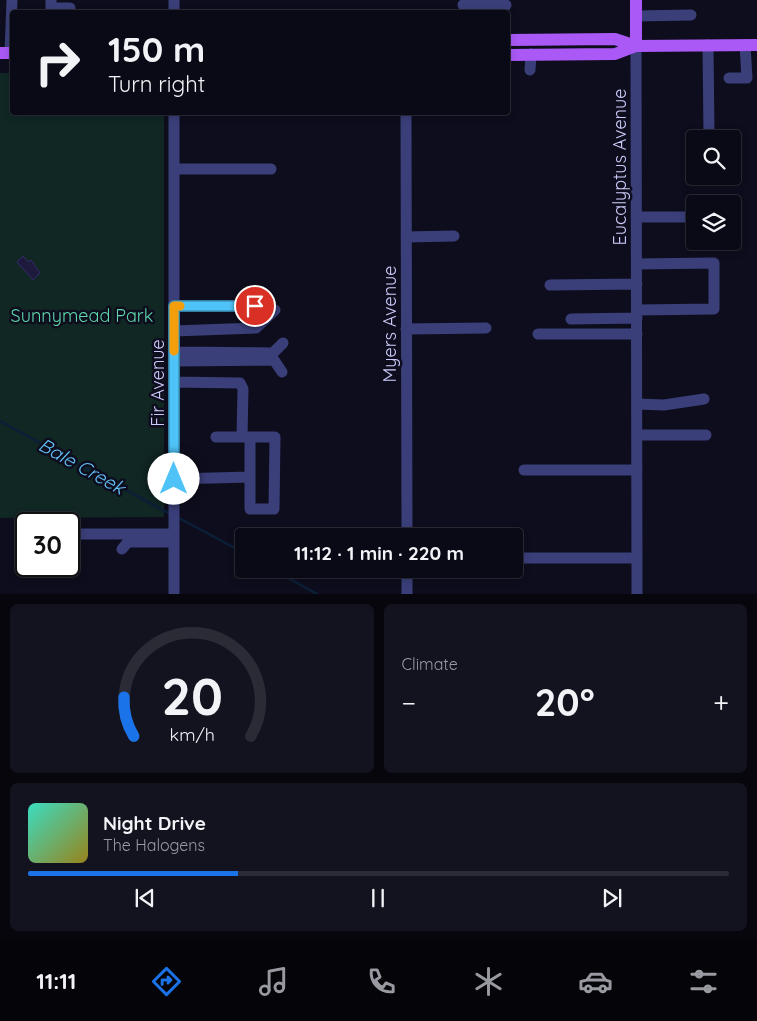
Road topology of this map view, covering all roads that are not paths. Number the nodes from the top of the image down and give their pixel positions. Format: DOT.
graph roads {
  1 [pos="51,0"];
  2 [pos="636,0"];
  3 [pos="463,5"];
  4 [pos="494,6"];
  5 [pos="70,7"];
  6 [pos="691,15"];
  7 [pos="636,16"];
  8 [pos="10,26"];
  9 [pos="510,40"];
  10 [pos="708,45"];
  11 [pos="751,45"];
  12 [pos="636,46"];
  13 [pos="8,53"];
  14 [pos="510,54"];
  15 [pos="531,54"];
  16 [pos="530,70"];
  17 [pos="729,78"];
  18 [pos="174,115"];
  19 [pos="406,115"];
  20 [pos="709,130"];
  21 [pos="174,169"];
  22 [pos="271,170"];
  23 [pos="636,217"];
  24 [pos="686,217"];
  25 [pos="454,236"];
  26 [pos="406,237"];
  27 [pos="636,264"];
  28 [pos="636,284"];
  29 [pos="550,285"];
  30 [pos="174,306"];
  31 [pos="255,306"];
  32 [pos="275,310"];
  33 [pos="636,314"];
  34 [pos="571,319"];
  35 [pos="406,328"];
  36 [pos="486,328"];
  37 [pos="174,331"];
  38 [pos="538,334"];
  39 [pos="636,334"];
  40 [pos="283,343"];
  41 [pos="174,357"];
  42 [pos="282,372"];
  43 [pos="174,382"];
  44 [pos="704,399"];
  45 [pos="637,404"];
  46 [pos="637,435"];
  47 [pos="706,435"];
  48 [pos="216,437"];
  49 [pos="246,437"];
  50 [pos="524,470"];
  51 [pos="637,470"];
  52 [pos="250,477"];
  53 [pos="174,479"];
  54 [pos="174,528"];
  55 [pos="407,528"];
  56 [pos="80,534"];
  57 [pos="122,549"];
  58 [pos="523,558"];
  59 [pos="637,558"];
  60 [pos="407,578"];
  61 [pos="174,594"];
  62 [pos="407,594"];
  63 [pos="637,594"];
  1 -- 5 [label="street"];
  2 -- 7 [label="main road, Eucalyptus Avenue"];
  3 -- 4 [label="street"];
  6 -- 7 [label="street"];
  7 -- 12 [label="main road, Eucalyptus Avenue"];
  8 -- 13 [label="street"];
  9 -- 12 [label="main road"];
  10 -- 11 [label="main road"];
  10 -- 12 [label="main road"];
  10 -- 20 [label="street"];
  11 -- 17 [label="street"];
  12 -- 15 [label="main road"];
  12 -- 23 [label="street, Eucalyptus Avenue"];
  14 -- 15 [label="main road"];
  15 -- 16 [label="street"];
  18 -- 21 [label="street, Fir Avenue"];
  19 -- 26 [label="street, Myers Avenue"];
  21 -- 22 [label="street"];
  21 -- 30 [label="street, Fir Avenue"];
  23 -- 24 [label="street"];
  23 -- 27 [label="street, Eucalyptus Avenue"];
  25 -- 26 [label="street"];
  26 -- 35 [label="street, Myers Avenue"];
  27 -- 28 [label="street, Eucalyptus Avenue"];
  27 -- 33 [label="street"];
  28 -- 29 [label="street"];
  28 -- 33 [label="street, Eucalyptus Avenue"];
  30 -- 31 [label="street"];
  30 -- 37 [label="street, Fir Avenue"];
  32 -- 37 [label="street"];
  33 -- 34 [label="street"];
  33 -- 39 [label="street, Eucalyptus Avenue"];
  35 -- 36 [label="street"];
  35 -- 55 [label="street, Myers Avenue"];
  37 -- 41 [label="street, Fir Avenue"];
  38 -- 39 [label="street"];
  39 -- 45 [label="street, Eucalyptus Avenue"];
  40 -- 41 [label="street"];
  41 -- 42 [label="street"];
  41 -- 43 [label="street, Fir Avenue"];
  43 -- 49 [label="street"];
  43 -- 53 [label="street, Fir Avenue"];
  44 -- 45 [label="street"];
  45 -- 46 [label="street, Eucalyptus Avenue"];
  46 -- 47 [label="street"];
  46 -- 51 [label="street, Eucalyptus Avenue"];
  48 -- 49 [label="street"];
  49 -- 52 [label="street"];
  49 -- 52 [label="street"];
  50 -- 51 [label="street"];
  51 -- 59 [label="street, Eucalyptus Avenue"];
  52 -- 53 [label="street"];
  53 -- 54 [label="street, Fir Avenue"];
  54 -- 56 [label="street"];
  54 -- 57 [label="street"];
  54 -- 61 [label="street, Fir Avenue"];
  58 -- 59 [label="street"];
  59 -- 63 [label="street, Eucalyptus Avenue"];
  60 -- 62 [label="street"];
}
